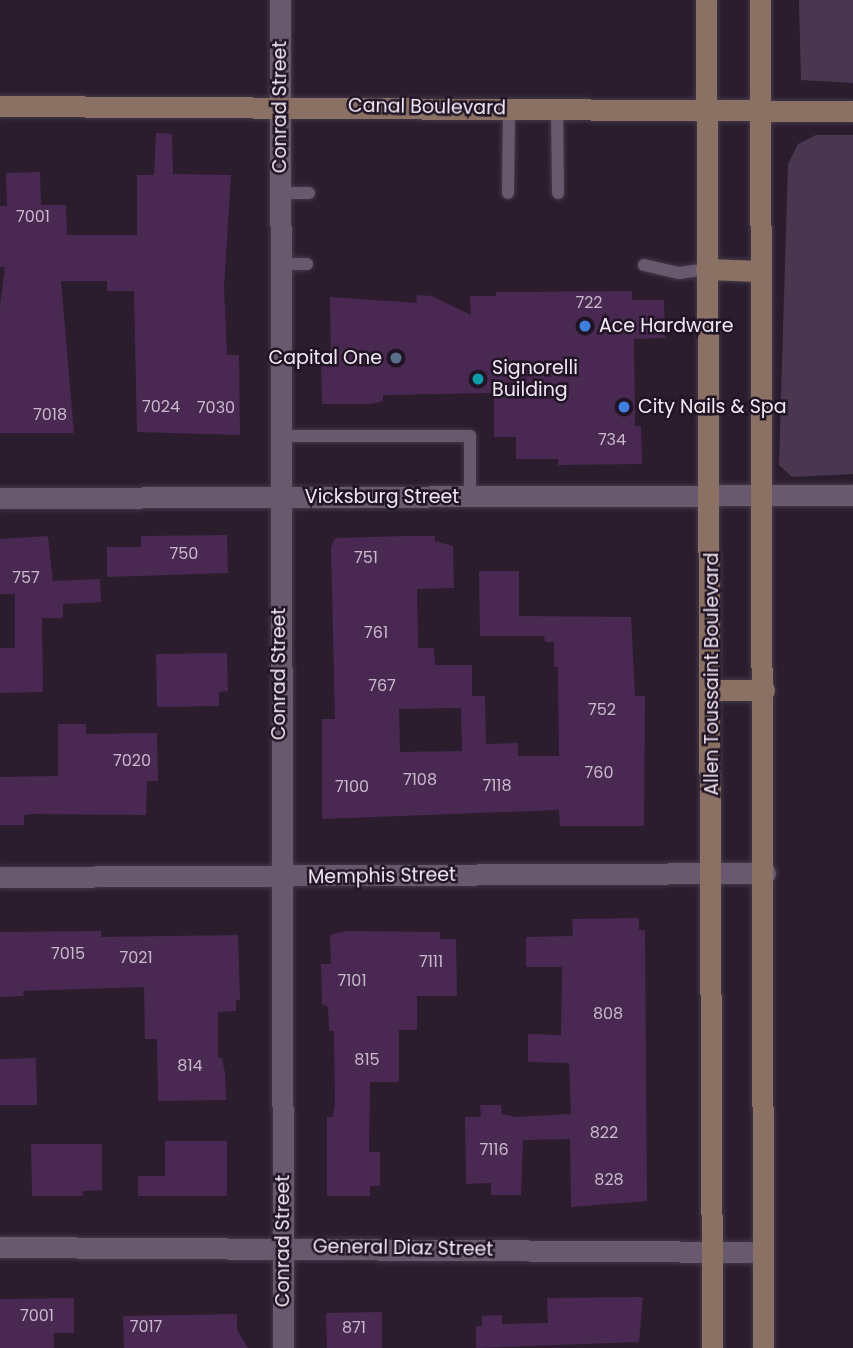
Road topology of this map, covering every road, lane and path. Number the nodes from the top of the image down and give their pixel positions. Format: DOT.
graph roads {
  1 [pos="280,0"];
  2 [pos="706,0"];
  3 [pos="760,0"];
  4 [pos="0,106"];
  5 [pos="281,106"];
  6 [pos="509,108"];
  7 [pos="556,109"];
  8 [pos="706,111"];
  9 [pos="762,111"];
  10 [pos="853,111"];
  11 [pos="280,193"];
  12 [pos="309,193"];
  13 [pos="508,193"];
  14 [pos="558,193"];
  15 [pos="280,264"];
  16 [pos="307,264"];
  17 [pos="644,265"];
  18 [pos="706,269"];
  19 [pos="761,271"];
  20 [pos="278,436"];
  21 [pos="711,494"];
  22 [pos="763,495"];
  23 [pos="853,495"];
  24 [pos="470,496"];
  25 [pos="278,497"];
  26 [pos="0,498"];
  27 [pos="712,690"];
  28 [pos="764,690"];
  29 [pos="712,873"];
  30 [pos="765,873"];
  31 [pos="0,877"];
  32 [pos="280,877"];
  33 [pos="283,1246"];
  34 [pos="0,1247"];
  35 [pos="712,1251"];
  36 [pos="763,1252"];
  37 [pos="283,1348"];
  38 [pos="712,1348"];
  39 [pos="763,1348"];
  1 -- 5 [label="street, Conrad Street"];
  2 -- 8 [label="main road, Allen Toussaint Boulevard"];
  3 -- 9 [label="main road"];
  4 -- 5 [label="main road, Canal Boulevard"];
  5 -- 6 [label="main road, Canal Boulevard"];
  5 -- 11 [label="street, Conrad Street"];
  6 -- 7 [label="main road, Canal Boulevard"];
  6 -- 13 [label="lane"];
  7 -- 8 [label="main road, Canal Boulevard"];
  7 -- 14 [label="lane"];
  8 -- 9 [label="main road, Canal Boulevard"];
  8 -- 18 [label="main road, Allen Toussaint Boulevard"];
  9 -- 10 [label="main road, Canal Boulevard"];
  9 -- 19 [label="main road"];
  11 -- 12 [label="lane"];
  11 -- 15 [label="street, Conrad Street"];
  15 -- 16 [label="lane"];
  15 -- 20 [label="street, Conrad Street"];
  17 -- 18 [label="lane"];
  18 -- 19 [label="main road"];
  18 -- 21 [label="main road, Allen Toussaint Boulevard"];
  19 -- 22 [label="main road"];
  20 -- 24 [label="lane"];
  20 -- 25 [label="street, Conrad Street"];
  21 -- 22 [label="street, Vicksburg Street"];
  21 -- 24 [label="street, Vicksburg Street"];
  21 -- 27 [label="main road, Allen Toussaint Boulevard"];
  22 -- 23 [label="street, Vicksburg Street"];
  22 -- 28 [label="main road"];
  24 -- 25 [label="street, Vicksburg Street"];
  25 -- 26 [label="street, Vicksburg Street"];
  25 -- 32 [label="street, Conrad Street"];
  27 -- 28 [label="main road"];
  27 -- 29 [label="main road, Allen Toussaint Boulevard"];
  28 -- 30 [label="main road"];
  29 -- 30 [label="street, Memphis Street"];
  29 -- 32 [label="street, Memphis Street"];
  29 -- 35 [label="main road, Allen Toussaint Boulevard"];
  30 -- 36 [label="main road"];
  31 -- 32 [label="street, Memphis Street"];
  32 -- 33 [label="street, Conrad Street"];
  33 -- 34 [label="street, General Diaz Street"];
  33 -- 35 [label="street, General Diaz Street"];
  33 -- 37 [label="street, Conrad Street"];
  35 -- 36 [label="street, General Diaz Street"];
  35 -- 38 [label="main road, Allen Toussaint Boulevard"];
  36 -- 39 [label="main road"];
}
